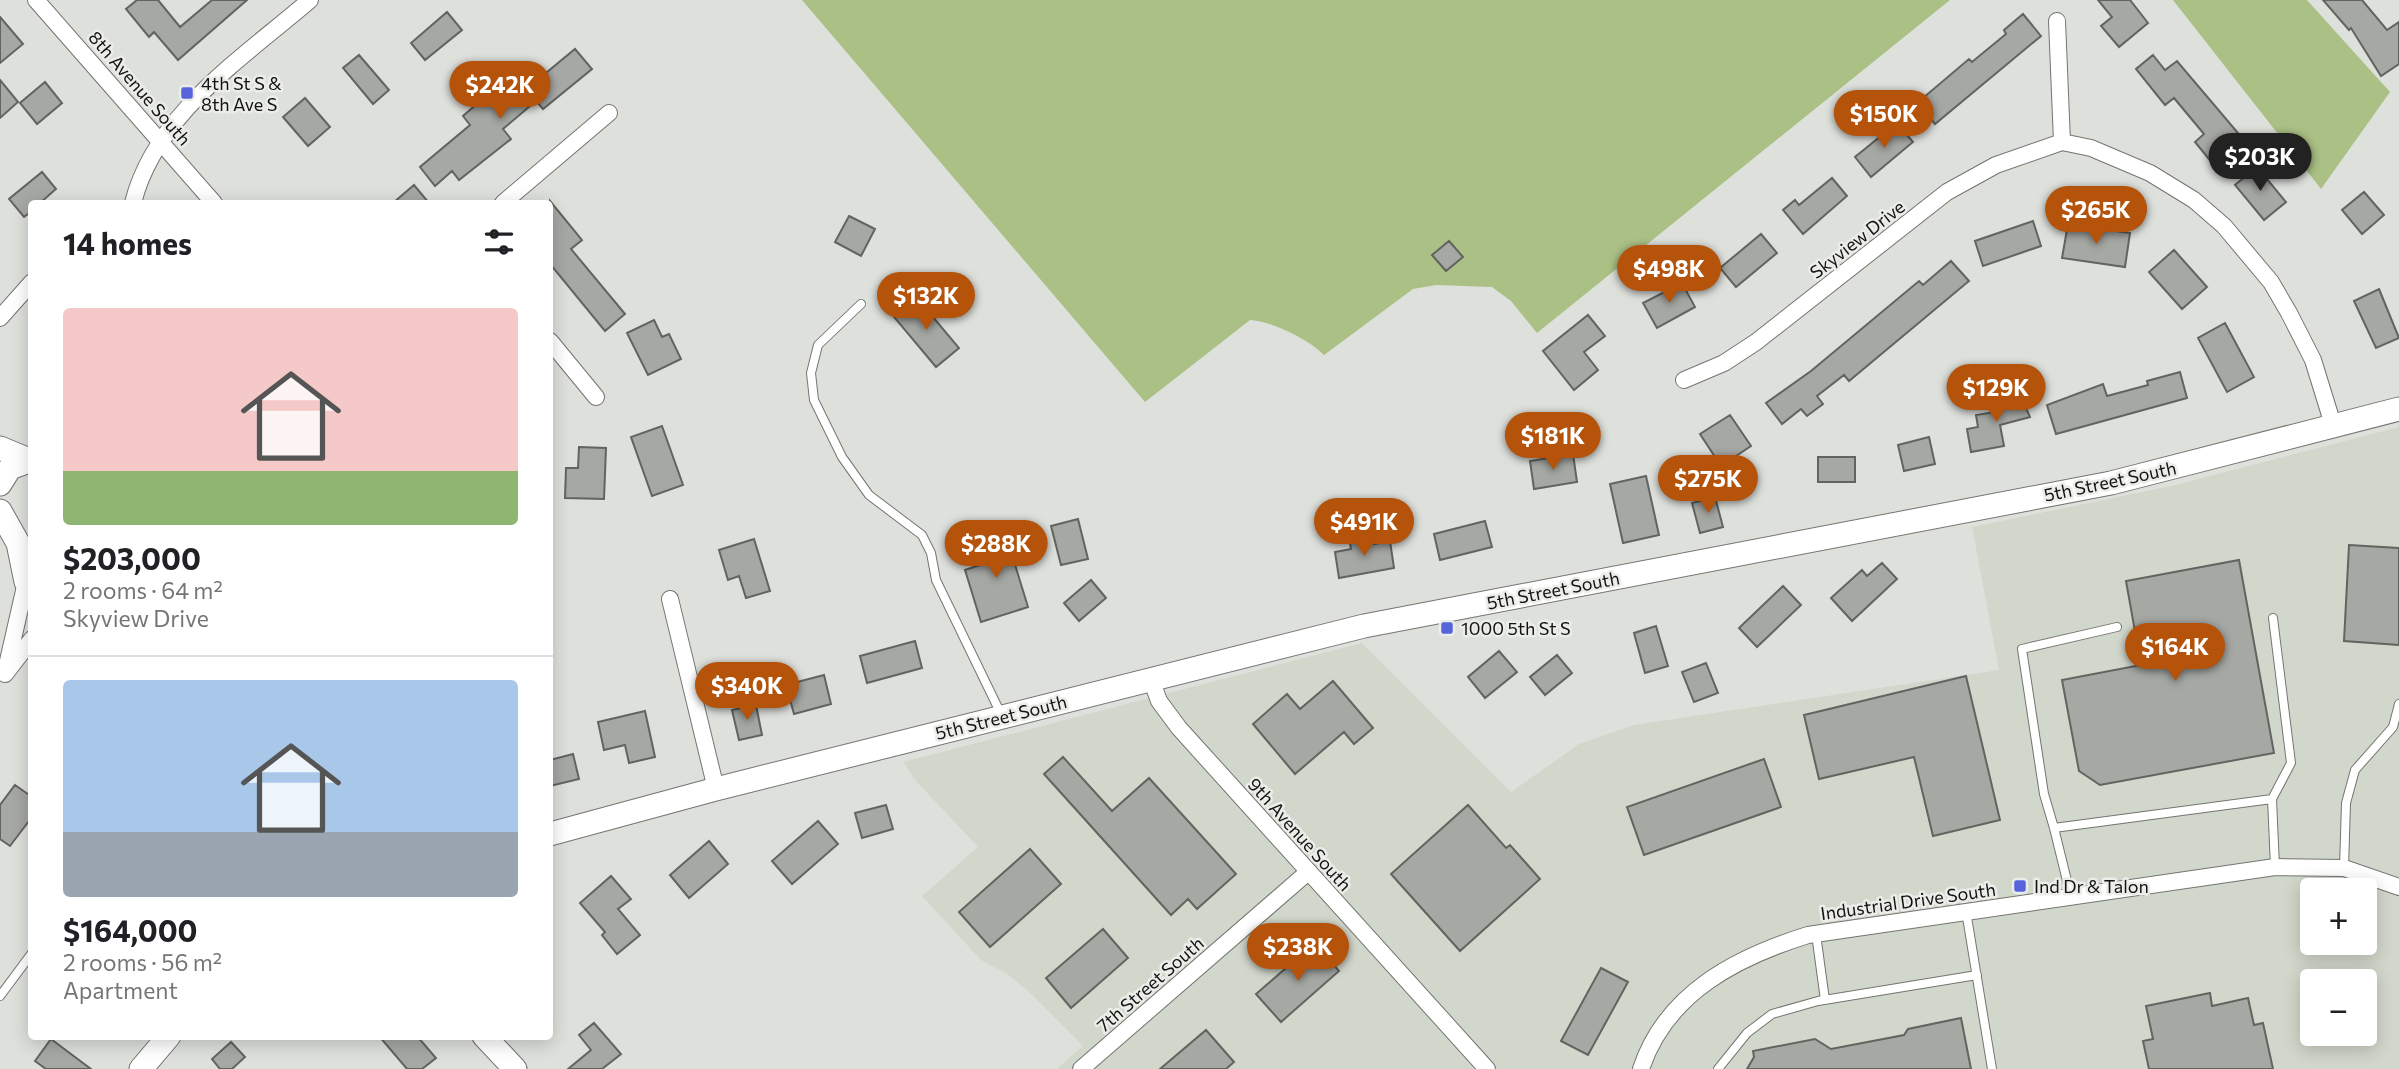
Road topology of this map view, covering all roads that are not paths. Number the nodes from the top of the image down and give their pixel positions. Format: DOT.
graph roads {
  1 [pos="36,0"];
  2 [pos="310,0"];
  3 [pos="2057,22"];
  4 [pos="609,113"];
  5 [pos="160,139"];
  6 [pos="2062,142"];
  7 [pos="134,200"];
  8 [pos="211,200"];
  9 [pos="507,200"];
  10 [pos="28,286"];
  11 [pos="862,304"];
  12 [pos="0,318"];
  13 [pos="553,345"];
  14 [pos="1684,380"];
  15 [pos="596,397"];
  16 [pos="2399,409"];
  17 [pos="2334,428"];
  18 [pos="0,449"];
  19 [pos="28,459"];
  20 [pos="28,461"];
  21 [pos="0,484"];
  22 [pos="0,511"];
  23 [pos="28,581"];
  24 [pos="28,588"];
  25 [pos="670,599"];
  26 [pos="2273,618"];
  27 [pos="2117,628"];
  28 [pos="28,645"];
  29 [pos="5,654"];
  30 [pos="1151,679"];
  31 [pos="2,681"];
  32 [pos="2399,704"];
  33 [pos="1002,717"];
  34 [pos="716,789"];
  35 [pos="2272,799"];
  36 [pos="2054,828"];
  37 [pos="553,833"];
  38 [pos="2275,867"];
  39 [pos="2344,868"];
  40 [pos="1308,872"];
  41 [pos="2399,887"];
  42 [pos="2071,897"];
  43 [pos="1966,911"];
  44 [pos="1816,933"];
  45 [pos="28,958"];
  46 [pos="1977,975"];
  47 [pos="0,996"];
  48 [pos="1825,1000"];
  49 [pos="166,1040"];
  50 [pos="488,1040"];
  51 [pos="142,1069"];
  52 [pos="515,1069"];
  53 [pos="1081,1069"];
  54 [pos="1487,1069"];
  55 [pos="1641,1069"];
  56 [pos="1718,1069"];
  57 [pos="1992,1069"];
  1 -- 5 [label="street, 8th Avenue South"];
  2 -- 5 [label="street"];
  3 -- 6 [label="street"];
  4 -- 9 [label="street"];
  5 -- 7 [label="street"];
  5 -- 8 [label="street, 8th Avenue South"];
  6 -- 14 [label="street, Skyview Drive"];
  6 -- 17 [label="street"];
  10 -- 12 [label="street"];
  11 -- 33 [label="lane"];
  13 -- 15 [label="street"];
  16 -- 17 [label="street, 5th Street South"];
  17 -- 30 [label="street, 5th Street South"];
  18 -- 19 [label="street"];
  20 -- 21 [label="street"];
  22 -- 23 [label="street"];
  24 -- 29 [label="street"];
  25 -- 34 [label="street"];
  26 -- 35 [label="lane"];
  27 -- 36 [label="lane"];
  28 -- 31 [label="street"];
  29 -- 31 [label="street"];
  30 -- 33 [label="street, 5th Street South"];
  30 -- 40 [label="street, 9th Avenue South"];
  32 -- 39 [label="lane"];
  33 -- 34 [label="street, 5th Street South"];
  34 -- 37 [label="street, 5th Street South"];
  35 -- 36 [label="lane"];
  35 -- 38 [label="lane"];
  36 -- 42 [label="lane"];
  38 -- 39 [label="street, Industrial Drive South"];
  38 -- 42 [label="street, Industrial Drive South"];
  39 -- 41 [label="street, Industrial Drive South"];
  40 -- 53 [label="street, 7th Street South"];
  40 -- 54 [label="street, 9th Avenue South"];
  42 -- 43 [label="street, Industrial Drive South"];
  43 -- 44 [label="street, Industrial Drive South"];
  43 -- 46 [label="lane"];
  44 -- 48 [label="lane"];
  44 -- 55 [label="street, Industrial Drive South"];
  45 -- 47 [label="lane"];
  46 -- 48 [label="lane"];
  46 -- 57 [label="lane"];
  48 -- 56 [label="lane"];
  49 -- 51 [label="street"];
  50 -- 52 [label="street"];
}
